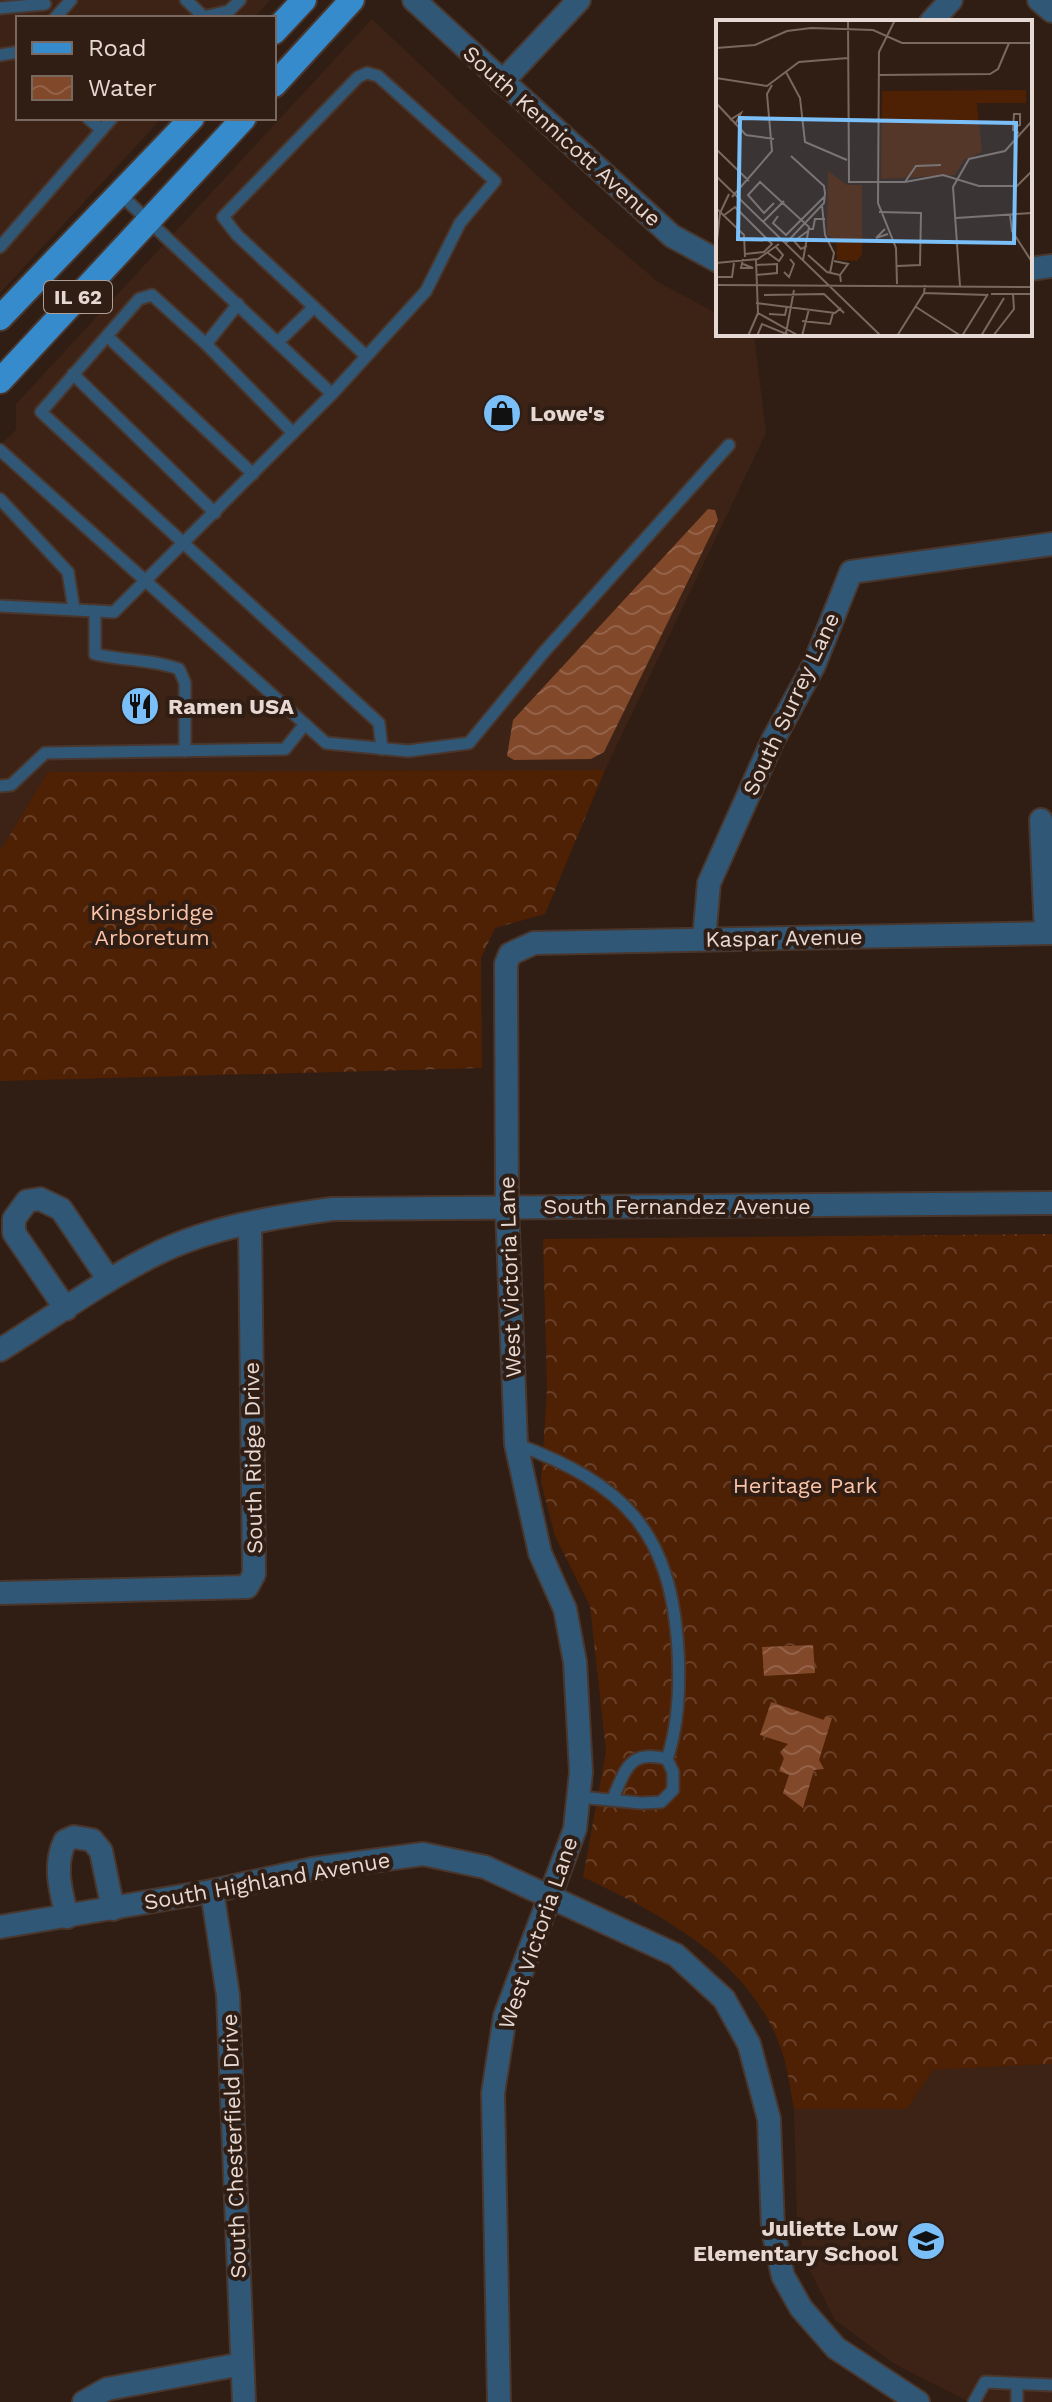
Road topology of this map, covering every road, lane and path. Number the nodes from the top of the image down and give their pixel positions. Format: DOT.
graph roads {
  1 [pos="71,0"];
  2 [pos="186,0"];
  3 [pos="240,0"];
  4 [pos="304,0"];
  5 [pos="352,0"];
  6 [pos="414,0"];
  7 [pos="579,0"];
  8 [pos="951,0"];
  9 [pos="1039,0"];
  10 [pos="44,2"];
  11 [pos="0,8"];
  12 [pos="1052,11"];
  13 [pos="56,16"];
  14 [pos="199,16"];
  15 [pos="205,16"];
  16 [pos="933,20"];
  17 [pos="276,30"];
  18 [pos="502,82"];
  19 [pos="276,83"];
  20 [pos="90,120"];
  21 [pos="110,120"];
  22 [pos="190,120"];
  23 [pos="242,120"];
  24 [pos="102,130"];
  25 [pos="120,194"];
  26 [pos="151,220"];
  27 [pos="0,247"];
  28 [pos="716,260"];
  29 [pos="1052,266"];
  30 [pos="1032,269"];
  31 [pos="238,304"];
  32 [pos="314,307"];
  33 [pos="0,318"];
  34 [pos="107,336"];
  35 [pos="278,342"];
  36 [pos="206,344"];
  37 [pos="366,356"];
  38 [pos="73,374"];
  39 [pos="0,381"];
  40 [pos="332,394"];
  41 [pos="293,433"];
  42 [pos="729,445"];
  43 [pos="0,450"];
  44 [pos="253,474"];
  45 [pos="0,499"];
  46 [pos="215,513"];
  47 [pos="184,544"];
  48 [pos="1052,544"];
  49 [pos="148,581"];
  50 [pos="0,606"];
  51 [pos="74,609"];
  52 [pos="95,611"];
  53 [pos="305,724"];
  54 [pos="382,749"];
  55 [pos="185,751"];
  56 [pos="0,786"];
  57 [pos="1041,820"];
  58 [pos="1049,933"];
  59 [pos="704,939"];
  60 [pos="517,950"];
  61 [pos="1052,1203"];
  62 [pos="507,1207"];
  63 [pos="250,1224"];
  64 [pos="109,1280"];
  65 [pos="66,1309"];
  66 [pos="0,1350"];
  67 [pos="516,1444"];
  68 [pos="0,1593"];
  69 [pos="667,1759"];
  70 [pos="579,1797"];
  71 [pos="612,1800"];
  72 [pos="212,1891"];
  73 [pos="550,1895"];
  74 [pos="113,1909"];
  75 [pos="67,1917"];
  76 [pos="0,1927"];
  77 [pos="242,2364"];
  78 [pos="1052,2385"];
  79 [pos="1017,2386"];
  80 [pos="84,2402"];
  81 [pos="244,2402"];
  82 [pos="499,2402"];
  83 [pos="918,2402"];
  84 [pos="974,2402"];
  85 [pos="1017,2402"];
  1 -- 13 [label="lane"];
  2 -- 14 [label="lane"];
  3 -- 15 [label="lane"];
  4 -- 17 [label="main road"];
  5 -- 19 [label="main road"];
  6 -- 18 [label="street, South Kennicott Avenue"];
  7 -- 18 [label="street"];
  8 -- 16 [label="street"];
  9 -- 12 [label="street"];
  10 -- 11 [label="lane"];
  18 -- 28 [label="street, South Kennicott Avenue"];
  20 -- 24 [label="lane"];
  21 -- 24 [label="lane"];
  22 -- 25 [label="main road, IL 62"];
  23 -- 26 [label="main road, IL 62"];
  24 -- 27 [label="lane"];
  25 -- 26 [label="lane"];
  25 -- 33 [label="main road, IL 62"];
  26 -- 31 [label="lane"];
  26 -- 39 [label="main road, IL 62"];
  29 -- 30 [label="street"];
  31 -- 35 [label="lane"];
  31 -- 36 [label="lane"];
  32 -- 35 [label="lane"];
  32 -- 37 [label="lane"];
  32 -- 37 [label="lane"];
  34 -- 36 [label="lane"];
  34 -- 38 [label="lane"];
  34 -- 44 [label="lane"];
  35 -- 40 [label="lane"];
  36 -- 41 [label="lane"];
  37 -- 40 [label="lane"];
  38 -- 46 [label="lane"];
  38 -- 47 [label="lane"];
  40 -- 41 [label="lane"];
  41 -- 44 [label="lane"];
  42 -- 54 [label="lane"];
  43 -- 49 [label="lane"];
  44 -- 46 [label="lane"];
  45 -- 51 [label="lane"];
  46 -- 47 [label="lane"];
  47 -- 49 [label="lane"];
  47 -- 54 [label="lane"];
  48 -- 59 [label="street, South Surrey Lane"];
  49 -- 52 [label="lane"];
  49 -- 53 [label="lane"];
  50 -- 51 [label="lane"];
  51 -- 52 [label="lane"];
  52 -- 55 [label="lane"];
  53 -- 54 [label="lane"];
  53 -- 55 [label="lane"];
  55 -- 56 [label="lane"];
  57 -- 58 [label="street"];
  58 -- 59 [label="street, Kaspar Avenue"];
  59 -- 60 [label="street, Kaspar Avenue"];
  60 -- 62 [label="street, West Victoria Lane"];
  61 -- 62 [label="street, South Fernandez Avenue"];
  62 -- 63 [label="street, South Fernandez Avenue"];
  62 -- 67 [label="street, West Victoria Lane"];
  63 -- 64 [label="street, South Fernandez Avenue"];
  63 -- 68 [label="street, South Ridge Drive"];
  64 -- 65 [label="street, South Fernandez Avenue"];
  64 -- 65 [label="street"];
  65 -- 66 [label="street, South Fernandez Avenue"];
  67 -- 69 [label="lane"];
  67 -- 70 [label="street, West Victoria Lane"];
  69 -- 71 [label="lane"];
  69 -- 71 [label="lane"];
  70 -- 71 [label="lane"];
  70 -- 73 [label="street, West Victoria Lane"];
  72 -- 73 [label="street, South Highland Avenue"];
  72 -- 74 [label="street, South Highland Avenue"];
  72 -- 77 [label="street, South Chesterfield Drive"];
  73 -- 82 [label="street, West Victoria Lane"];
  73 -- 83 [label="street, South Highland Avenue"];
  74 -- 75 [label="street, South Highland Avenue"];
  74 -- 75 [label="street, South Highland Avenue"];
  75 -- 76 [label="street, South Highland Avenue"];
  77 -- 80 [label="street"];
  77 -- 81 [label="street, South Chesterfield Drive"];
  78 -- 79 [label="lane"];
  79 -- 84 [label="lane"];
  79 -- 85 [label="lane"];
}
